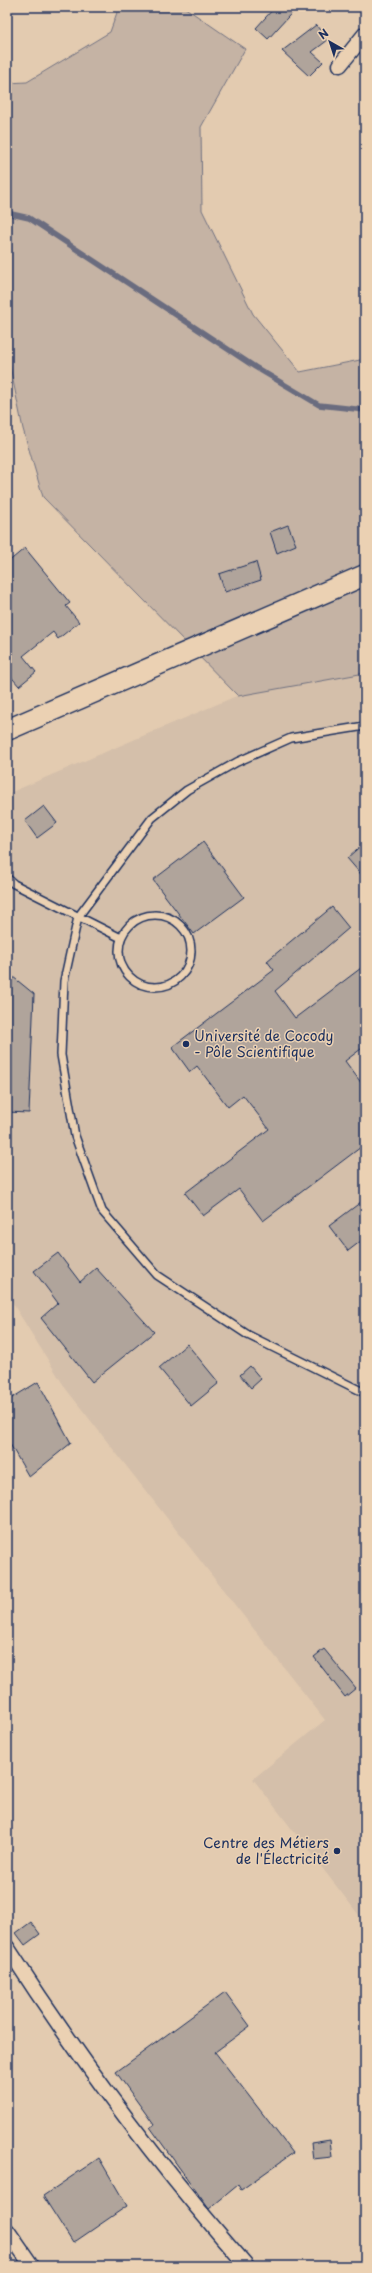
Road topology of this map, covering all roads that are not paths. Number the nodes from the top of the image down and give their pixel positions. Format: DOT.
graph roads {
  1 [pos="365,34"];
  2 [pos="340,65"];
  3 [pos="365,574"];
  4 [pos="365,726"];
  5 [pos="7,730"];
  6 [pos="7,878"];
  7 [pos="78,917"];
  8 [pos="121,938"];
  9 [pos="365,1393"];
  10 [pos="7,1947"];
  11 [pos="7,2230"];
  12 [pos="32,2266"];
  13 [pos="246,2266"];
  1 -- 2 [label="street"];
  3 -- 5 [label="main road"];
  4 -- 7 [label="lane"];
  6 -- 7 [label="lane"];
  7 -- 8 [label="lane"];
  7 -- 9 [label="lane"];
  8 -- 8 [label="lane"];
  10 -- 13 [label="street"];
  11 -- 12 [label="street"];
}
